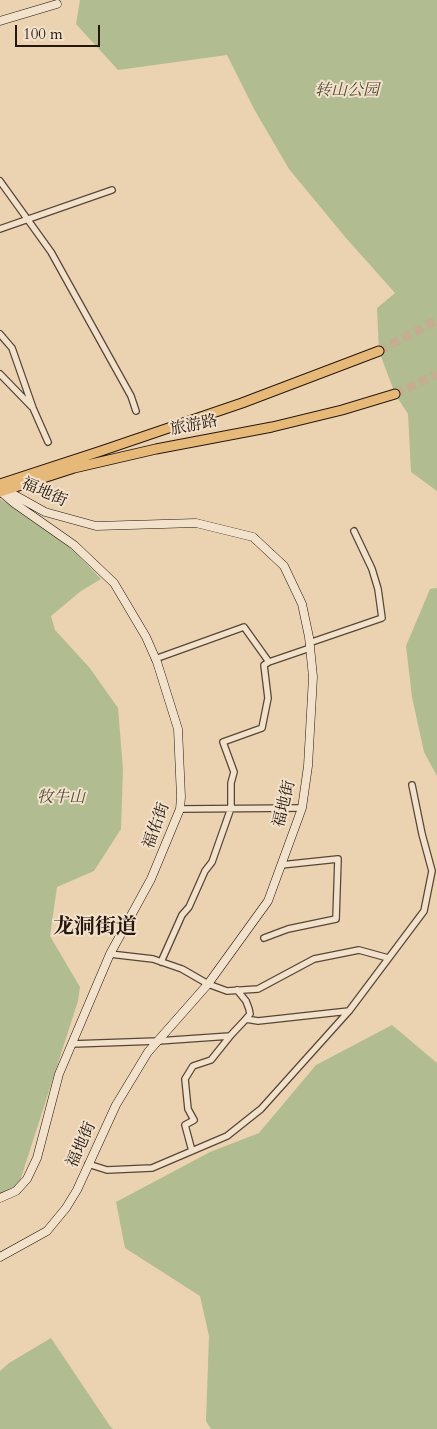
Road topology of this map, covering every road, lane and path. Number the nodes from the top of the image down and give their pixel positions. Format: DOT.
graph roads {
  1 [pos="57,4"];
  2 [pos="0,21"];
  3 [pos="0,181"];
  4 [pos="112,190"];
  5 [pos="27,220"];
  6 [pos="0,229"];
  7 [pos="0,334"];
  8 [pos="380,350"];
  9 [pos="0,374"];
  10 [pos="395,394"];
  11 [pos="33,408"];
  12 [pos="136,411"];
  13 [pos="48,442"];
  14 [pos="1,490"];
  15 [pos="354,531"];
  16 [pos="310,646"];
  17 [pos="155,658"];
  18 [pos="269,662"];
  19 [pos="412,785"];
  20 [pos="231,808"];
  21 [pos="302,808"];
  22 [pos="180,809"];
  23 [pos="281,864"];
  24 [pos="264,938"];
  25 [pos="110,954"];
  26 [pos="388,958"];
  27 [pos="161,962"];
  28 [pos="208,984"];
  29 [pos="237,990"];
  30 [pos="350,1011"];
  31 [pos="246,1020"];
  32 [pos="230,1036"];
  33 [pos="158,1042"];
  34 [pos="72,1044"];
  35 [pos="192,1151"];
  36 [pos="88,1164"];
  37 [pos="0,1198"];
  38 [pos="0,1257"];
  1 -- 2 [label="street"];
  3 -- 5 [label="street"];
  4 -- 5 [label="street"];
  5 -- 6 [label="street"];
  5 -- 12 [label="street"];
  7 -- 11 [label="street"];
  8 -- 14 [label="main road, 旅游路"];
  9 -- 11 [label="street"];
  10 -- 14 [label="main road, 旅游路"];
  11 -- 13 [label="street"];
  14 -- 16 [label="street, 福地街"];
  14 -- 17 [label="street, 福佑街"];
  15 -- 16 [label="street"];
  16 -- 18 [label="street"];
  16 -- 21 [label="street, 福地街"];
  17 -- 18 [label="street"];
  17 -- 22 [label="street, 福佑街"];
  18 -- 20 [label="street"];
  19 -- 26 [label="street"];
  20 -- 21 [label="street"];
  20 -- 22 [label="street"];
  20 -- 27 [label="street"];
  21 -- 23 [label="street, 福地街"];
  22 -- 25 [label="street, 福佑街"];
  23 -- 24 [label="street"];
  23 -- 28 [label="street, 福地街"];
  25 -- 27 [label="street"];
  25 -- 34 [label="street, 福佑街"];
  26 -- 29 [label="street"];
  26 -- 30 [label="street"];
  27 -- 28 [label="street"];
  28 -- 29 [label="street"];
  28 -- 33 [label="street, 福地街"];
  29 -- 31 [label="street"];
  30 -- 31 [label="street"];
  30 -- 35 [label="street"];
  31 -- 32 [label="street"];
  32 -- 33 [label="street"];
  32 -- 35 [label="street"];
  33 -- 34 [label="street"];
  33 -- 36 [label="street, 福地街"];
  34 -- 37 [label="street, 福佑街"];
  35 -- 36 [label="street"];
  36 -- 38 [label="street, 福地街"];
}
